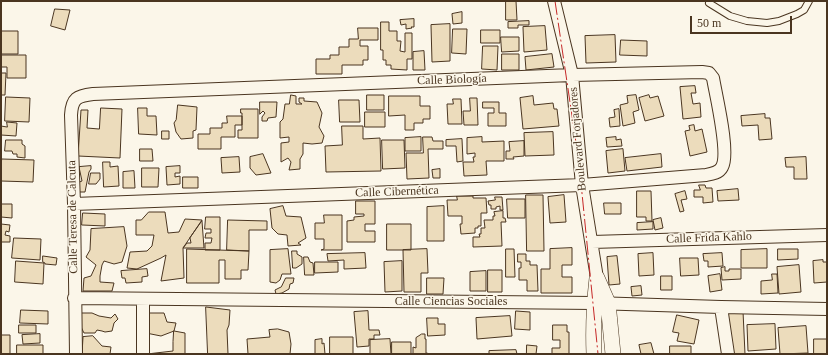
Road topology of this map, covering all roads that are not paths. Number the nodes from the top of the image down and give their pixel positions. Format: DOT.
graph roads {
  1 [pos="554,1"];
  2 [pos="809,1"];
  3 [pos="709,3"];
  4 [pos="572,75"];
  5 [pos="93,94"];
  6 [pos="719,171"];
  7 [pos="582,185"];
  8 [pos="74,204"];
  9 [pos="827,235"];
  10 [pos="592,242"];
  11 [pos="597,278"];
  12 [pos="74,298"];
  13 [pos="143,300"];
  14 [pos="601,303"];
  15 [pos="720,308"];
  16 [pos="827,309"];
  17 [pos="76,354"];
  18 [pos="142,354"];
  19 [pos="594,354"];
  20 [pos="613,354"];
  21 [pos="728,354"];
  1 -- 4 [label="street, Boulevard Forjadores"];
  2 -- 3 [label="lane"];
  4 -- 5 [label="street, Calle Biología"];
  4 -- 6 [label="street, Calle Biología"];
  4 -- 7 [label="street, Boulevard Forjadores"];
  5 -- 8 [label="street, Calle Teresa de Calcuta"];
  6 -- 7 [label="street, Calle Cibernética"];
  7 -- 8 [label="street, Calle Cibernética"];
  7 -- 10 [label="street, Boulevard Forjadores"];
  8 -- 12 [label="street, Calle Teresa de Calcuta"];
  9 -- 10 [label="street, Calle Frida Kahlo"];
  10 -- 11 [label="street, Boulevard Forjadores"];
  11 -- 14 [label="street, Boulevard Forjadores"];
  12 -- 13 [label="street, Calle Ciencias Sociales"];
  12 -- 17 [label="street, Calle Teresa de Calcuta"];
  13 -- 14 [label="street, Calle Ciencias Sociales"];
  13 -- 18 [label="street"];
  14 -- 15 [label="street, Calle Ciencias Sociales"];
  14 -- 19 [label="street, Boulevard Forjadores"];
  14 -- 20 [label="street, Boulevard Forjadores"];
  15 -- 16 [label="street, Calle Ciencias Sociales"];
  15 -- 21 [label="street"];
}
